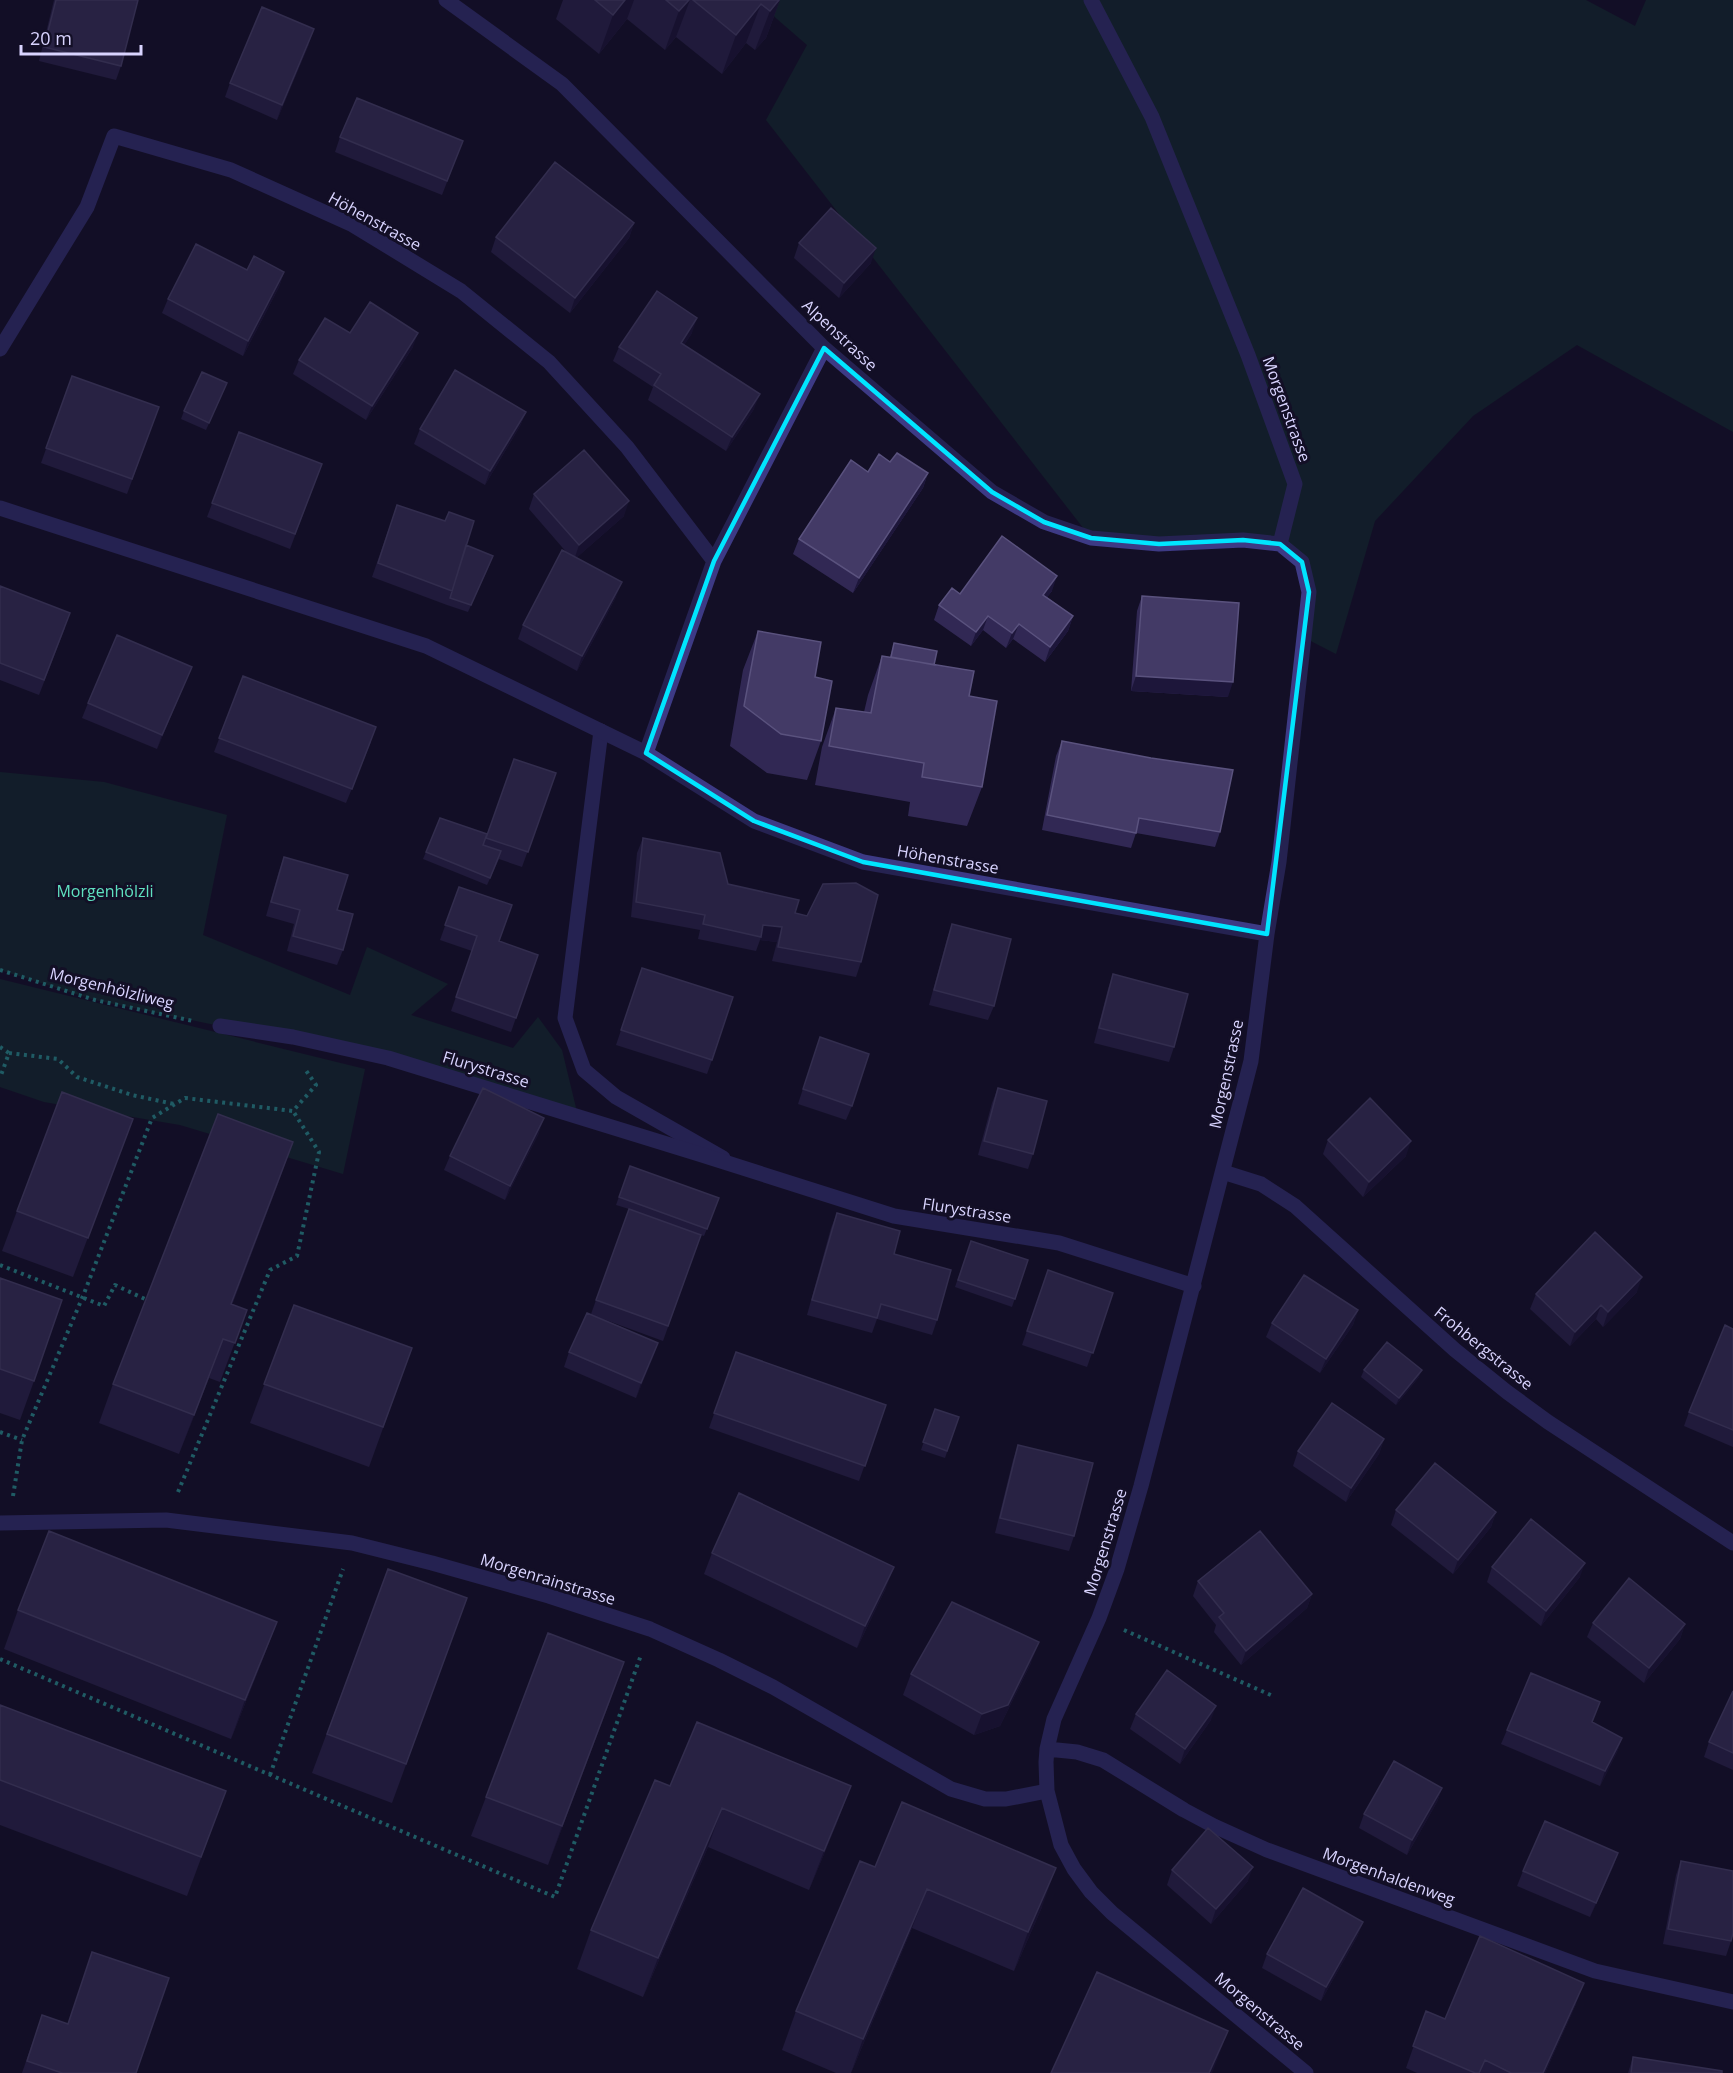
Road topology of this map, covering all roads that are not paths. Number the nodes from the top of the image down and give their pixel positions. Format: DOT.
graph roads {
  1 [pos="446,0"];
  2 [pos="1091,0"];
  3 [pos="824,348"];
  4 [pos="0,349"];
  5 [pos="0,508"];
  6 [pos="1280,544"];
  7 [pos="714,561"];
  8 [pos="601,731"];
  9 [pos="646,753"];
  10 [pos="1267,934"];
  11 [pos="220,1026"];
  12 [pos="736,1166"];
  13 [pos="1223,1172"];
  14 [pos="1194,1286"];
  15 [pos="5,1523"];
  16 [pos="1733,1543"];
  17 [pos="1047,1749"];
  18 [pos="1047,1791"];
  19 [pos="1733,2002"];
  20 [pos="1306,2073"];
  1 -- 3 [label="street, Alpenstrasse"];
  2 -- 6 [label="street, Morgenstrasse"];
  3 -- 6 [label="street, Alpenstrasse"];
  3 -- 7 [label="street"];
  4 -- 7 [label="street, Höhenstrasse"];
  5 -- 8 [label="street, Höhenstrasse"];
  6 -- 10 [label="street, Morgenstrasse"];
  7 -- 9 [label="street"];
  8 -- 9 [label="street, Höhenstrasse"];
  8 -- 12 [label="street, Flurystrasse"];
  9 -- 10 [label="street, Höhenstrasse"];
  10 -- 13 [label="street, Morgenstrasse"];
  11 -- 12 [label="street, Flurystrasse"];
  12 -- 14 [label="street, Flurystrasse"];
  13 -- 14 [label="street, Morgenstrasse"];
  13 -- 16 [label="street, Frohbergstrasse"];
  14 -- 17 [label="street, Morgenstrasse"];
  15 -- 18 [label="street, Morgenrainstrasse"];
  17 -- 18 [label="street, Morgenstrasse"];
  17 -- 19 [label="street, Morgenhaldenweg"];
  18 -- 20 [label="street, Morgenstrasse"];
}
